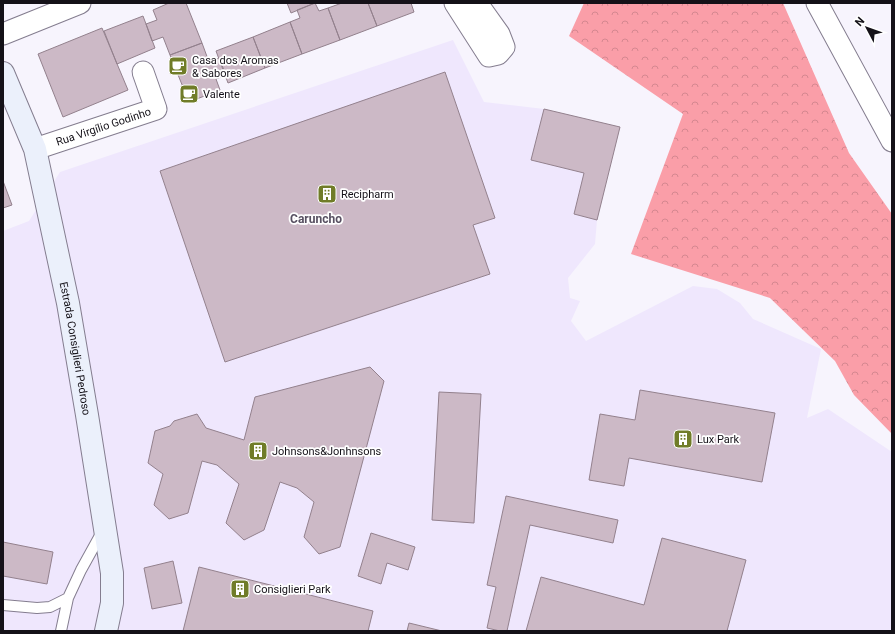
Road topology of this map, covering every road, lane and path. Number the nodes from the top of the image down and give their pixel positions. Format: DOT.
graph roads {
  1 [pos="80,3"];
  2 [pos="455,3"];
  3 [pos="464,3"];
  4 [pos="817,3"];
  5 [pos="3,34"];
  6 [pos="143,72"];
  7 [pos="3,74"];
  8 [pos="892,141"];
  9 [pos="35,148"];
  10 [pos="105,528"];
  11 [pos="68,598"];
  12 [pos="3,605"];
  13 [pos="61,631"];
  14 [pos="106,631"];
  1 -- 5 [label="street"];
  2 -- 3 [label="street"];
  4 -- 8 [label="street"];
  6 -- 9 [label="street, Rua Virgílio Godinho"];
  7 -- 9 [label="main road, Estrada Consiglieri Pedroso"];
  9 -- 10 [label="main road, Estrada Consiglieri Pedroso"];
  10 -- 11 [label="lane"];
  10 -- 14 [label="main road, Estrada Consiglieri Pedroso"];
  11 -- 12 [label="lane"];
  11 -- 13 [label="lane"];
}
